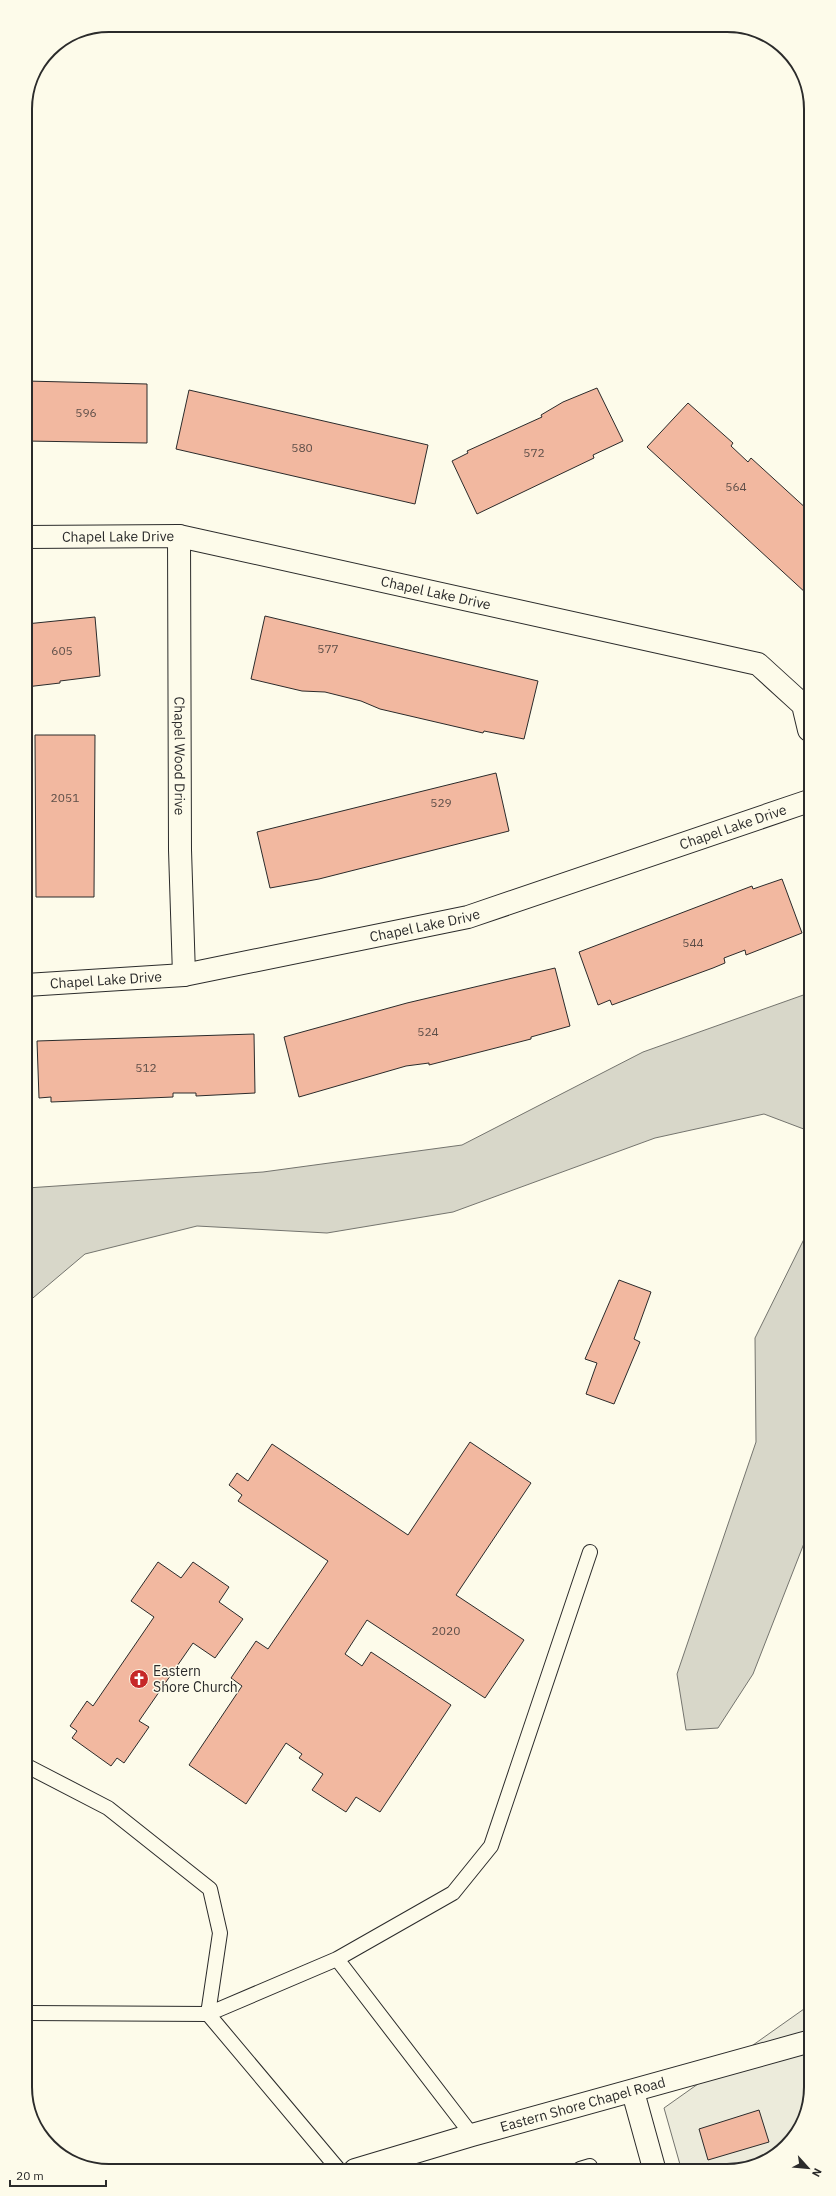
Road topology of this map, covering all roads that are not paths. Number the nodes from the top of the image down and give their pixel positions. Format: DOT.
graph roads {
  1 [pos="179,536"];
  2 [pos="32,537"];
  3 [pos="804,710"];
  4 [pos="804,803"];
  5 [pos="184,975"];
  6 [pos="32,985"];
  7 [pos="590,1552"];
  8 [pos="32,1768"];
  9 [pos="337,1959"];
  10 [pos="32,2014"];
  11 [pos="208,2014"];
  12 [pos="804,2043"];
  13 [pos="633,2092"];
  14 [pos="472,2135"];
  15 [pos="334,2164"];
  16 [pos="375,2164"];
  17 [pos="653,2164"];
  1 -- 2 [label="street, Chapel Lake Drive"];
  1 -- 3 [label="street, Chapel Lake Drive"];
  1 -- 5 [label="street, Chapel Wood Drive"];
  4 -- 5 [label="street, Chapel Lake Drive"];
  5 -- 6 [label="street, Chapel Lake Drive"];
  7 -- 9 [label="lane"];
  8 -- 11 [label="lane"];
  9 -- 11 [label="lane"];
  9 -- 14 [label="lane"];
  10 -- 11 [label="lane"];
  11 -- 15 [label="lane"];
  12 -- 13 [label="street, Eastern Shore Chapel Road"];
  13 -- 14 [label="street, Eastern Shore Chapel Road"];
  13 -- 17 [label="street"];
  14 -- 16 [label="street, Eastern Shore Chapel Road"];
}
